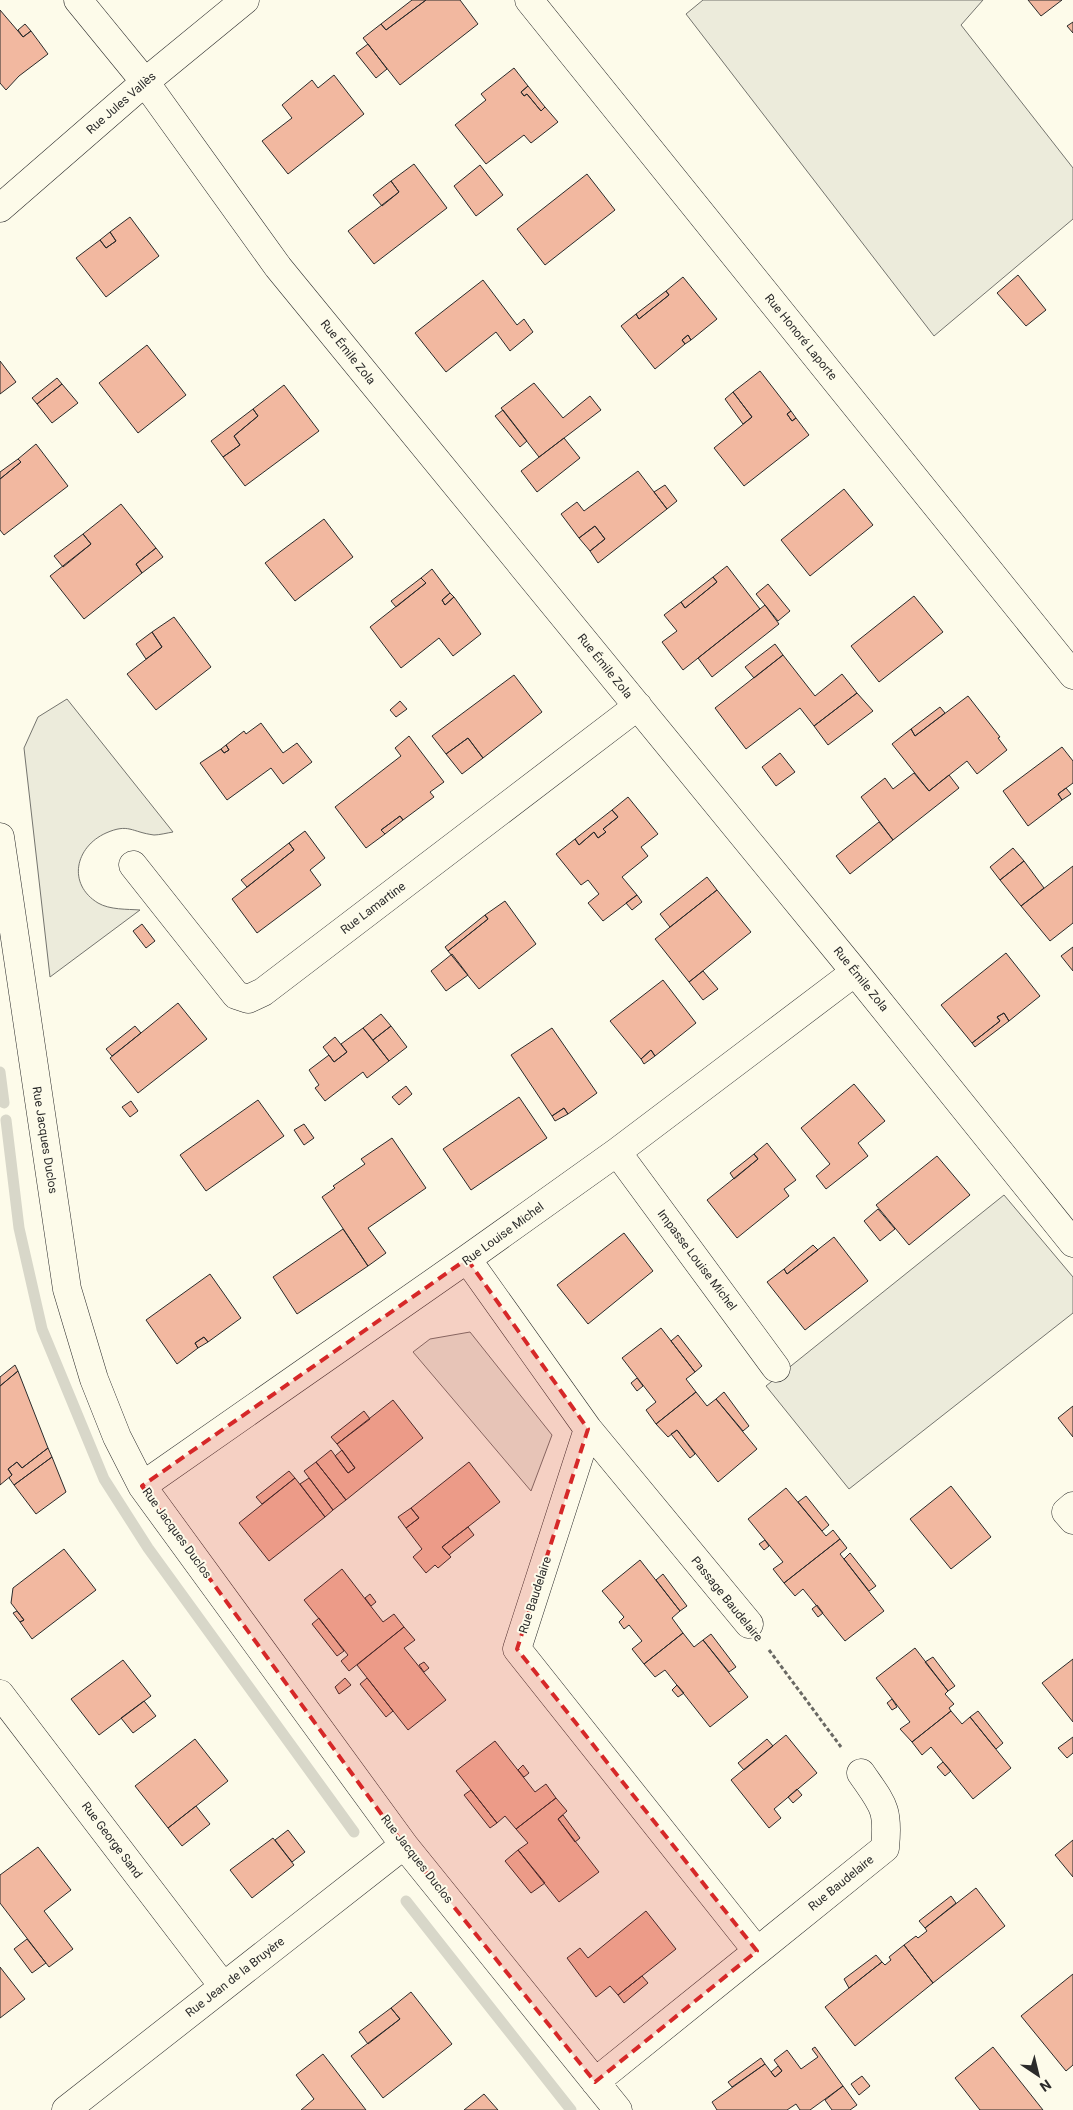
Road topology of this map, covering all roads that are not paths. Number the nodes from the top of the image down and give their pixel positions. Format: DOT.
graph roads {
  1 [pos="78,0"];
  2 [pos="245,0"];
  3 [pos="529,0"];
  4 [pos="145,82"];
  5 [pos="0,208"];
  6 [pos="1073,675"];
  7 [pos="638,706"];
  8 [pos="0,837"];
  9 [pos="133,865"];
  10 [pos="856,972"];
  11 [pos="617,1152"];
  12 [pos="1073,1243"];
  13 [pos="467,1259"];
  14 [pos="776,1368"];
  15 [pos="588,1428"];
  16 [pos="142,1486"];
  17 [pos="1073,1506"];
  18 [pos="1073,1520"];
  19 [pos="749,1624"];
  20 [pos="0,1694"];
  21 [pos="861,1774"];
  22 [pos="404,1845"];
  23 [pos="757,1951"];
  24 [pos="223,1986"];
  25 [pos="595,2082"];
  26 [pos="66,2110"];
  27 [pos="618,2110"];
  1 -- 4 [label="street, Rue Émile Zola"];
  2 -- 4 [label="street, Rue Jules Vallès"];
  3 -- 6 [label="street, Rue Honoré Laporte"];
  4 -- 5 [label="street, Rue Jules Vallès"];
  4 -- 7 [label="street, Rue Émile Zola"];
  7 -- 9 [label="street, Rue Lamartine"];
  7 -- 10 [label="street, Rue Émile Zola"];
  8 -- 16 [label="street, Rue Jacques Duclos"];
  10 -- 11 [label="street, Rue Louise Michel"];
  10 -- 12 [label="street, Rue Émile Zola"];
  11 -- 13 [label="street, Rue Louise Michel"];
  11 -- 14 [label="street, Impasse Louise Michel"];
  13 -- 15 [label="street"];
  13 -- 16 [label="street, Rue Louise Michel"];
  15 -- 19 [label="street, Passage Baudelaire"];
  15 -- 23 [label="street, Rue Baudelaire"];
  16 -- 22 [label="street, Rue Jacques Duclos"];
  17 -- 18 [label="street"];
  20 -- 24 [label="street, Rue George Sand"];
  21 -- 23 [label="street, Rue Baudelaire"];
  22 -- 24 [label="street, Rue Jean de la Bruyère"];
  22 -- 25 [label="street, Rue Jacques Duclos"];
  23 -- 25 [label="street, Rue Baudelaire"];
  24 -- 26 [label="street, Rue Jean de la Bruyère"];
  25 -- 27 [label="street, Rue Jacques Duclos"];
}
